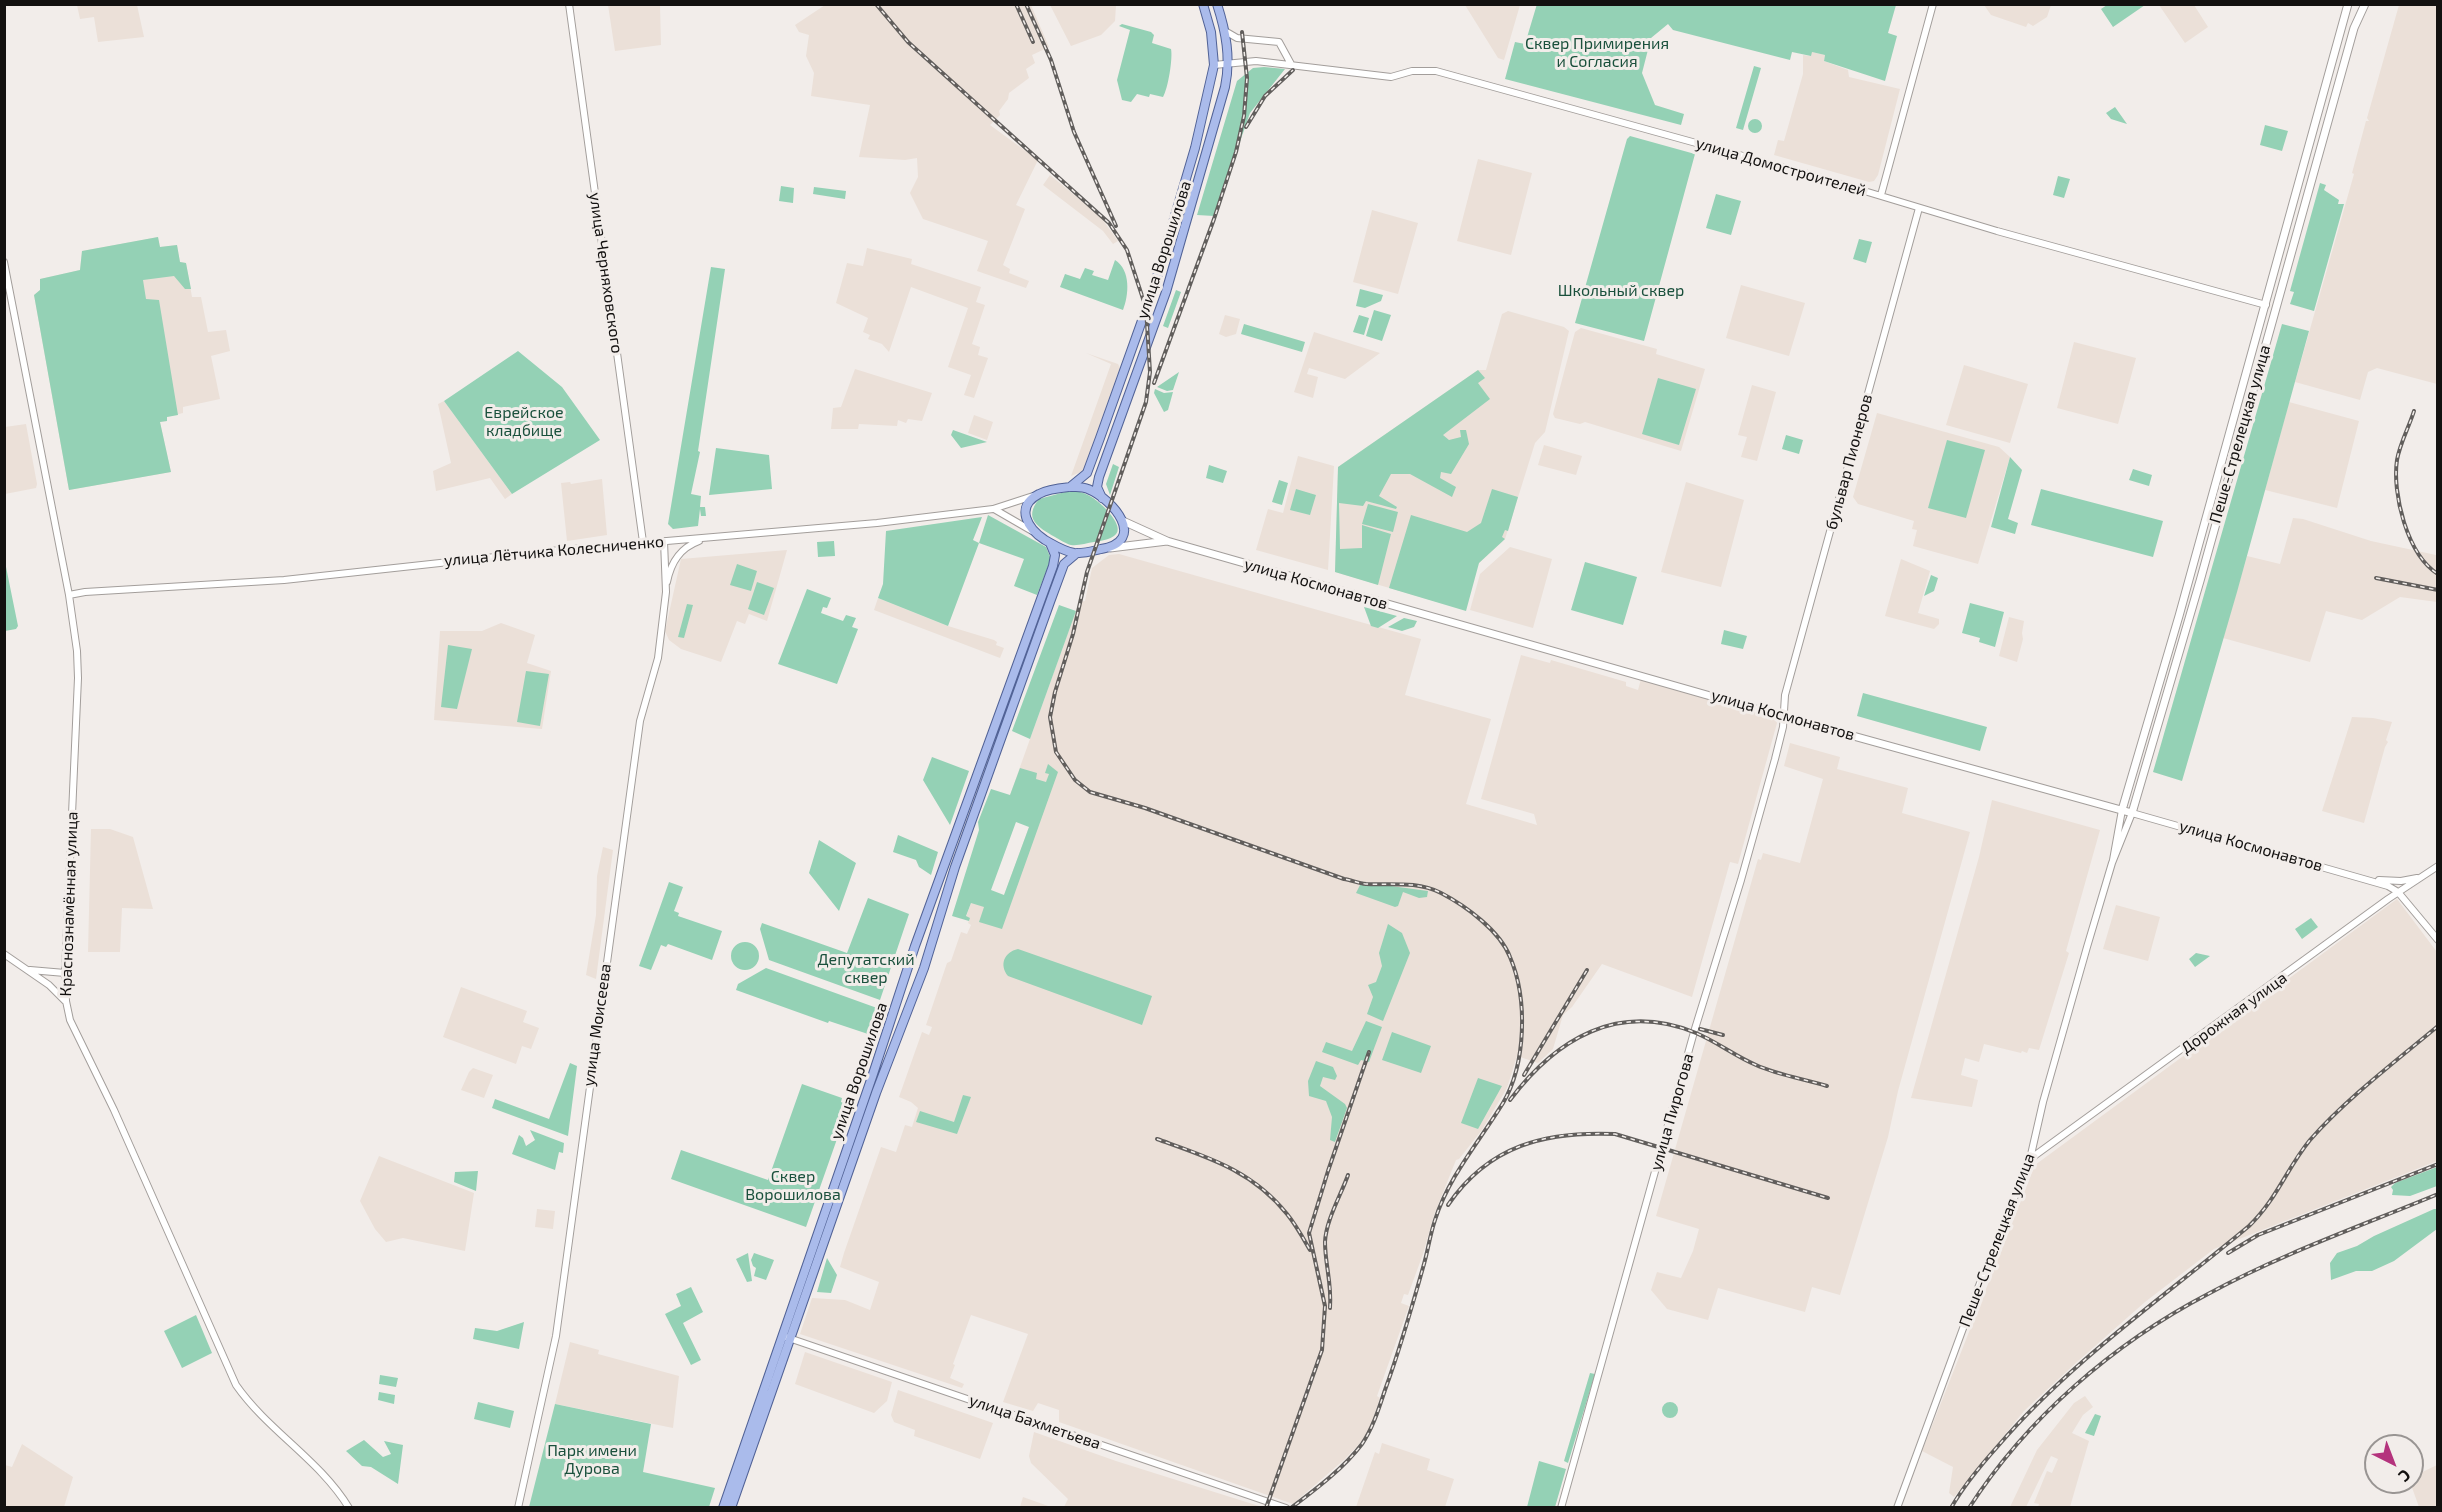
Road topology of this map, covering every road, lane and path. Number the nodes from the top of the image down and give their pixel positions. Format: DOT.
graph roads {
  1 [pos="568,4"];
  2 [pos="1203,4"];
  3 [pos="1217,4"];
  4 [pos="1933,4"];
  5 [pos="2348,4"];
  6 [pos="2365,4"];
  7 [pos="1225,31"];
  8 [pos="1229,63"];
  9 [pos="1291,64"];
  10 [pos="1214,65"];
  11 [pos="1881,195"];
  12 [pos="1919,208"];
  13 [pos="4,262"];
  14 [pos="2266,305"];
  15 [pos="1070,487"];
  16 [pos="1039,494"];
  17 [pos="1102,498"];
  18 [pos="993,509"];
  19 [pos="1123,521"];
  20 [pos="1032,531"];
  21 [pos="708,538"];
  22 [pos="664,541"];
  23 [pos="643,542"];
  24 [pos="1167,542"];
  25 [pos="1050,543"];
  26 [pos="1110,548"];
  27 [pos="1077,553"];
  28 [pos="666,592"];
  29 [pos="69,595"];
  30 [pos="1784,717"];
  31 [pos="2122,810"];
  32 [pos="2132,813"];
  33 [pos="2112,863"];
  34 [pos="2438,866"];
  35 [pos="2420,877"];
  36 [pos="2373,880"];
  37 [pos="2398,892"];
  38 [pos="2438,940"];
  39 [pos="4,954"];
  40 [pos="27,969"];
  41 [pos="908,969"];
  42 [pos="922,973"];
  43 [pos="65,974"];
  44 [pos="66,1001"];
  45 [pos="2030,1160"];
  46 [pos="787,1337"];
  47 [pos="349,1508"];
  48 [pos="518,1508"];
  49 [pos="723,1508"];
  50 [pos="731,1508"];
  51 [pos="1286,1508"];
  52 [pos="1562,1508"];
  53 [pos="1897,1508"];
  1 -- 23 [label="street, улица Черняховского"];
  2 -- 10 [label="main road, улица Ворошилова"];
  3 -- 7 [label="main road, улица Ворошилова"];
  4 -- 11 [label="street"];
  5 -- 14 [label="main road, Пеше-Стрелецкая улица"];
  6 -- 32 [label="main road, Пеше-Стрелецкая улица"];
  7 -- 8 [label="main road, улица Ворошилова"];
  7 -- 9 [label="street"];
  8 -- 9 [label="street, улица Домостроителей"];
  8 -- 10 [label="street, улица Домостроителей"];
  8 -- 17 [label="main road, улица Ворошилова"];
  9 -- 11 [label="street, улица Домостроителей"];
  10 -- 15 [label="main road, улица Ворошилова"];
  11 -- 12 [label="street, улица Домостроителей"];
  12 -- 14 [label="street, улица Домостроителей"];
  12 -- 30 [label="street, бульвар Пионеров"];
  13 -- 29 [label="street, Краснознамённая улица"];
  14 -- 31 [label="main road, Пеше-Стрелецкая улица"];
  15 -- 16 [label="main road"];
  15 -- 17 [label="main road"];
  16 -- 18 [label="street, улица Лётчика Колесниченко"];
  16 -- 20 [label="main road"];
  17 -- 19 [label="main road"];
  18 -- 20 [label="street"];
  18 -- 21 [label="street, улица Лётчика Колесниченко"];
  19 -- 24 [label="main road, улица Космонавтов"];
  19 -- 26 [label="main road"];
  20 -- 25 [label="main road"];
  21 -- 22 [label="street, улица Лётчика Колесниченко"];
  21 -- 28 [label="street"];
  22 -- 23 [label="street, улица Лётчика Колесниченко"];
  22 -- 28 [label="street, улица Моисеева"];
  23 -- 29 [label="street, улица Лётчика Колесниченко"];
  24 -- 26 [label="main road, улица Космонавтов"];
  24 -- 30 [label="main road, улица Космонавтов"];
  25 -- 27 [label="main road"];
  25 -- 41 [label="main road, улица Ворошилова"];
  26 -- 27 [label="main road"];
  27 -- 42 [label="main road, улица Ворошилова"];
  28 -- 48 [label="street, улица Моисеева"];
  29 -- 43 [label="street, Краснознамённая улица"];
  30 -- 31 [label="main road, улица Космонавтов"];
  30 -- 52 [label="street, улица Пирогова"];
  31 -- 32 [label="main road, улица Космонавтов"];
  31 -- 33 [label="street, Пеше-Стрелецкая улица"];
  32 -- 33 [label="street, Пеше-Стрелецкая улица"];
  32 -- 36 [label="street, улица Космонавтов"];
  33 -- 45 [label="street, Пеше-Стрелецкая улица"];
  34 -- 35 [label="street, Дорожная улица"];
  35 -- 36 [label="street"];
  35 -- 37 [label="street, Дорожная улица"];
  36 -- 37 [label="street, улица Космонавтов"];
  37 -- 38 [label="street"];
  37 -- 45 [label="street, Дорожная улица"];
  39 -- 40 [label="street"];
  40 -- 43 [label="street"];
  40 -- 44 [label="street"];
  41 -- 42 [label="main road"];
  41 -- 46 [label="main road, улица Ворошилова"];
  42 -- 46 [label="main road, улица Ворошилова"];
  43 -- 44 [label="street, Краснознамённая улица"];
  44 -- 47 [label="street, Краснознамённая улица"];
  45 -- 53 [label="street, Пеше-Стрелецкая улица"];
  46 -- 49 [label="main road, улица Ворошилова"];
  46 -- 50 [label="main road, улица Ворошилова"];
  46 -- 51 [label="street, улица Бахметьева"];
}
